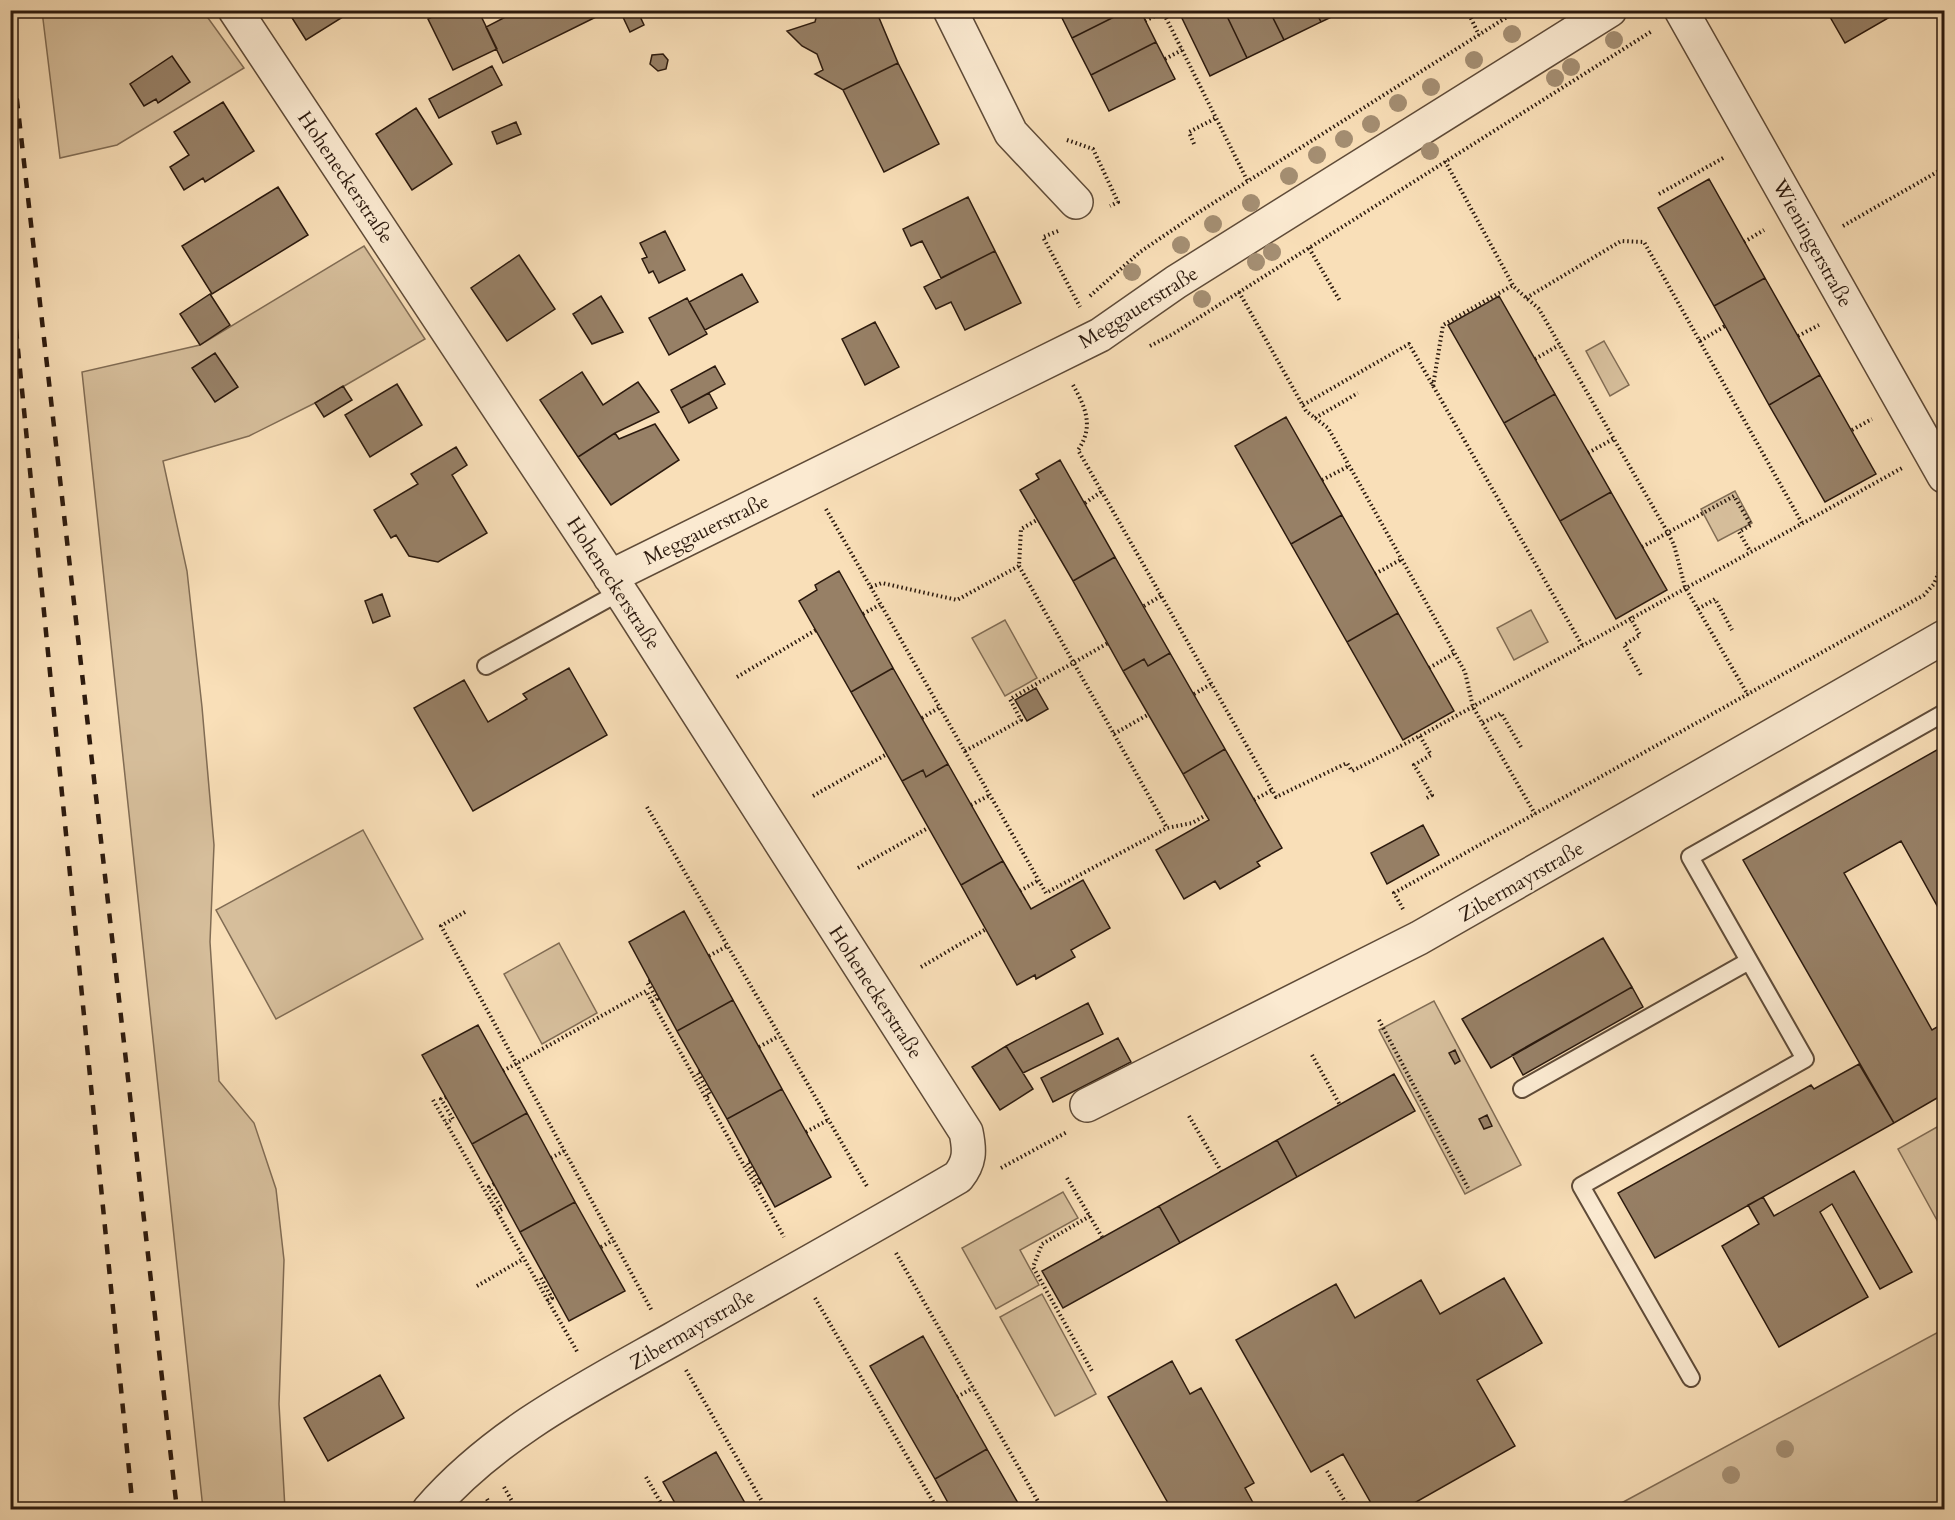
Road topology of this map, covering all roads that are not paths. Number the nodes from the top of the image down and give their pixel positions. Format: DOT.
graph roads {
  1 [pos="235,10"];
  2 [pos="951,10"];
  3 [pos="1610,10"];
  4 [pos="1681,10"];
  5 [pos="1076,202"];
  6 [pos="1944,476"];
  7 [pos="615,584"];
  8 [pos="1944,637"];
  9 [pos="486,666"];
  10 [pos="1944,713"];
  11 [pos="1749,960"];
  12 [pos="1522,1089"];
  13 [pos="1087,1105"];
  14 [pos="967,1165"];
  15 [pos="1691,1378"];
  16 [pos="429,1509"];
  1 -- 7 [label="street, Hoheneckerstraße"];
  2 -- 5 [label="street"];
  3 -- 7 [label="street, Meggauerstraße"];
  4 -- 6 [label="street, Wieningerstraße"];
  7 -- 9 [label="lane"];
  7 -- 14 [label="street, Hoheneckerstraße"];
  8 -- 13 [label="street, Zibermayrstraße"];
  10 -- 11 [label="lane"];
  11 -- 12 [label="lane"];
  11 -- 15 [label="lane"];
  14 -- 16 [label="street, Zibermayrstraße"];
}
